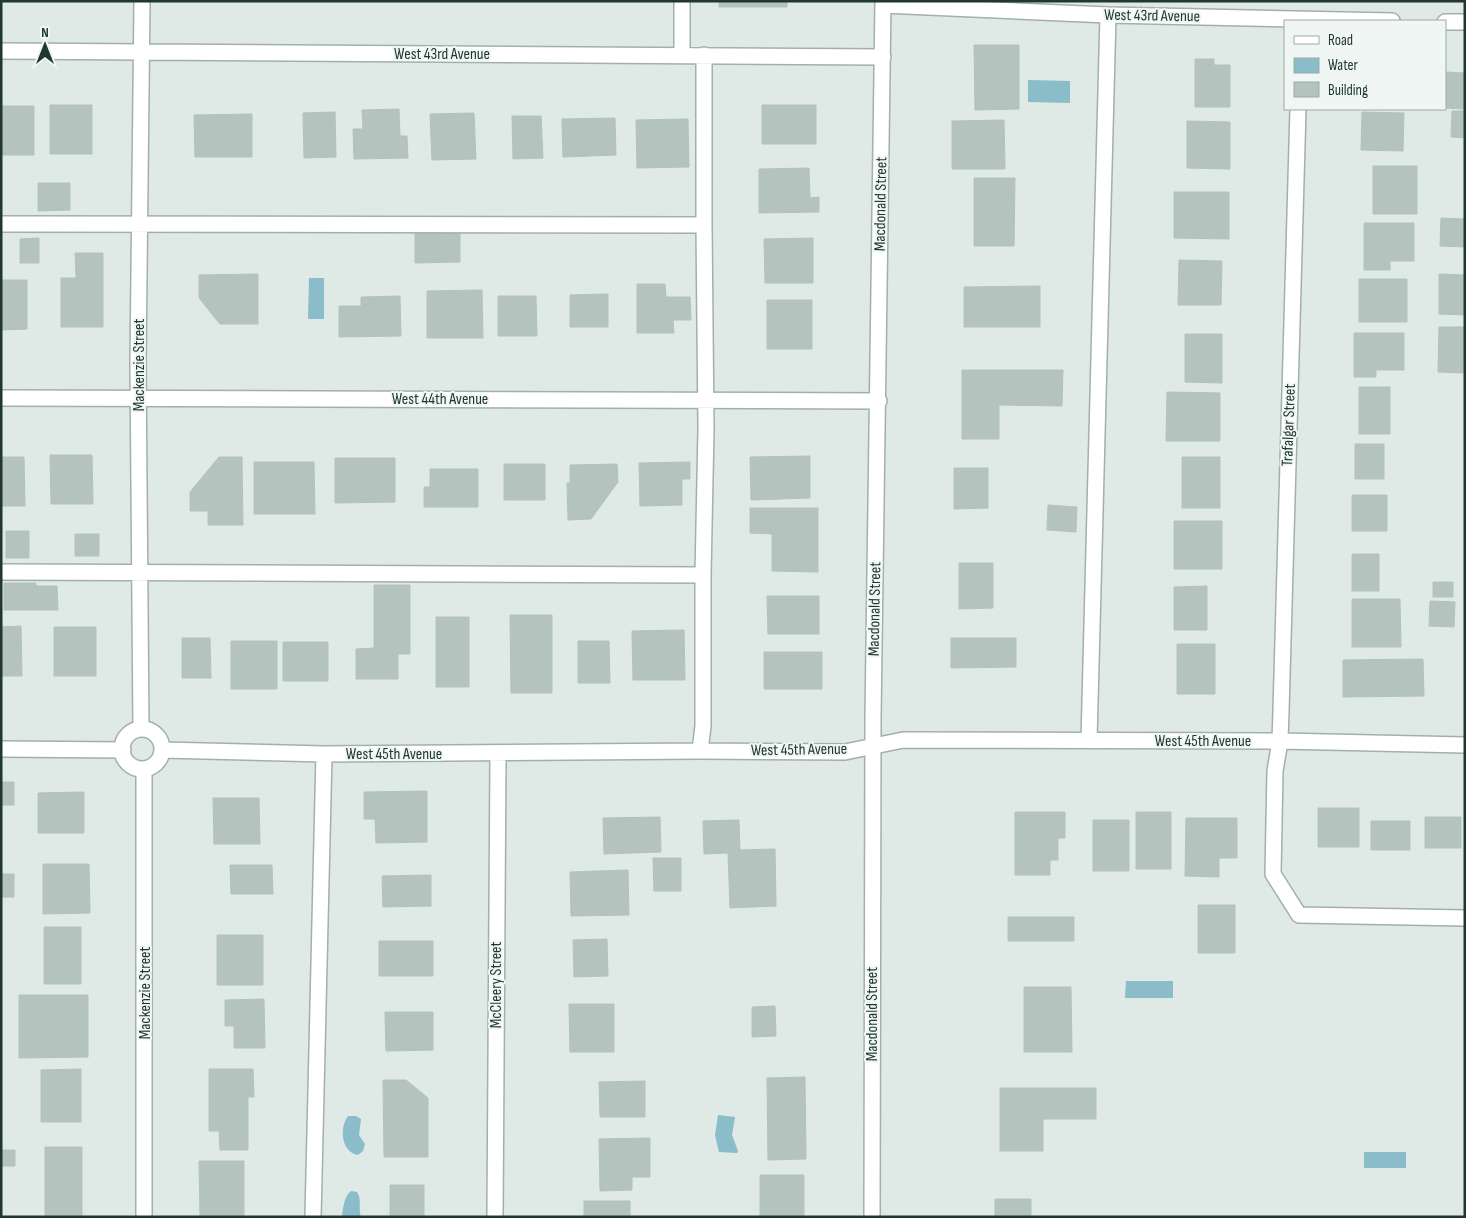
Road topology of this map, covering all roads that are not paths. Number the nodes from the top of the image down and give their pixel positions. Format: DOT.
graph roads {
  1 [pos="142,1"];
  2 [pos="682,1"];
  3 [pos="883,3"];
  4 [pos="1108,16"];
  5 [pos="1300,20"];
  6 [pos="1446,22"];
  7 [pos="1465,22"];
  8 [pos="1,50"];
  9 [pos="142,51"];
  10 [pos="682,56"];
  11 [pos="704,56"];
  12 [pos="883,57"];
  13 [pos="1298,110"];
  14 [pos="1,224"];
  15 [pos="140,224"];
  16 [pos="704,225"];
  17 [pos="1,398"];
  18 [pos="138,399"];
  19 [pos="706,400"];
  20 [pos="879,401"];
  21 [pos="1,572"];
  22 [pos="139,572"];
  23 [pos="703,575"];
  24 [pos="141,729"];
  25 [pos="1089,740"];
  26 [pos="1280,741"];
  27 [pos="1465,745"];
  28 [pos="873,746"];
  29 [pos="1,748"];
  30 [pos="123,750"];
  31 [pos="162,750"];
  32 [pos="700,751"];
  33 [pos="324,754"];
  34 [pos="498,754"];
  35 [pos="144,768"];
  36 [pos="1465,918"];
  37 [pos="144,1217"];
  38 [pos="313,1217"];
  39 [pos="495,1217"];
  40 [pos="872,1217"];
  1 -- 9 [label="street, Mackenzie Street"];
  2 -- 10 [label="street"];
  3 -- 4 [label="street, West 43rd Avenue"];
  3 -- 12 [label="street, Macdonald Street"];
  4 -- 5 [label="street, West 43rd Avenue"];
  4 -- 25 [label="street"];
  6 -- 7 [label="street"];
  8 -- 9 [label="street, West 43rd Avenue"];
  9 -- 10 [label="street, West 43rd Avenue"];
  9 -- 15 [label="street, Mackenzie Street"];
  10 -- 11 [label="street, West 43rd Avenue"];
  11 -- 12 [label="street, West 43rd Avenue"];
  11 -- 16 [label="street"];
  12 -- 20 [label="street, Macdonald Street"];
  13 -- 26 [label="street, Trafalgar Street"];
  14 -- 15 [label="street"];
  15 -- 16 [label="street"];
  15 -- 18 [label="street, Mackenzie Street"];
  16 -- 19 [label="street"];
  17 -- 18 [label="street, West 44th Avenue"];
  18 -- 19 [label="street, West 44th Avenue"];
  18 -- 22 [label="street, Mackenzie Street"];
  19 -- 20 [label="street, West 44th Avenue"];
  19 -- 23 [label="street"];
  20 -- 28 [label="street, Macdonald Street"];
  21 -- 22 [label="street"];
  22 -- 23 [label="street"];
  22 -- 24 [label="street, Mackenzie Street"];
  23 -- 32 [label="street"];
  24 -- 30 [label="street"];
  24 -- 31 [label="street"];
  25 -- 26 [label="street, West 45th Avenue"];
  25 -- 28 [label="street, West 45th Avenue"];
  26 -- 27 [label="street, West 45th Avenue"];
  26 -- 36 [label="street, Trafalgar Street"];
  28 -- 32 [label="street, West 45th Avenue"];
  28 -- 40 [label="street, Macdonald Street"];
  29 -- 30 [label="street"];
  30 -- 35 [label="street"];
  31 -- 33 [label="street, West 45th Avenue"];
  31 -- 35 [label="street"];
  32 -- 34 [label="street, West 45th Avenue"];
  33 -- 34 [label="street, West 45th Avenue"];
  33 -- 38 [label="street"];
  34 -- 39 [label="street, McCleery Street"];
  35 -- 37 [label="street, Mackenzie Street"];
}
